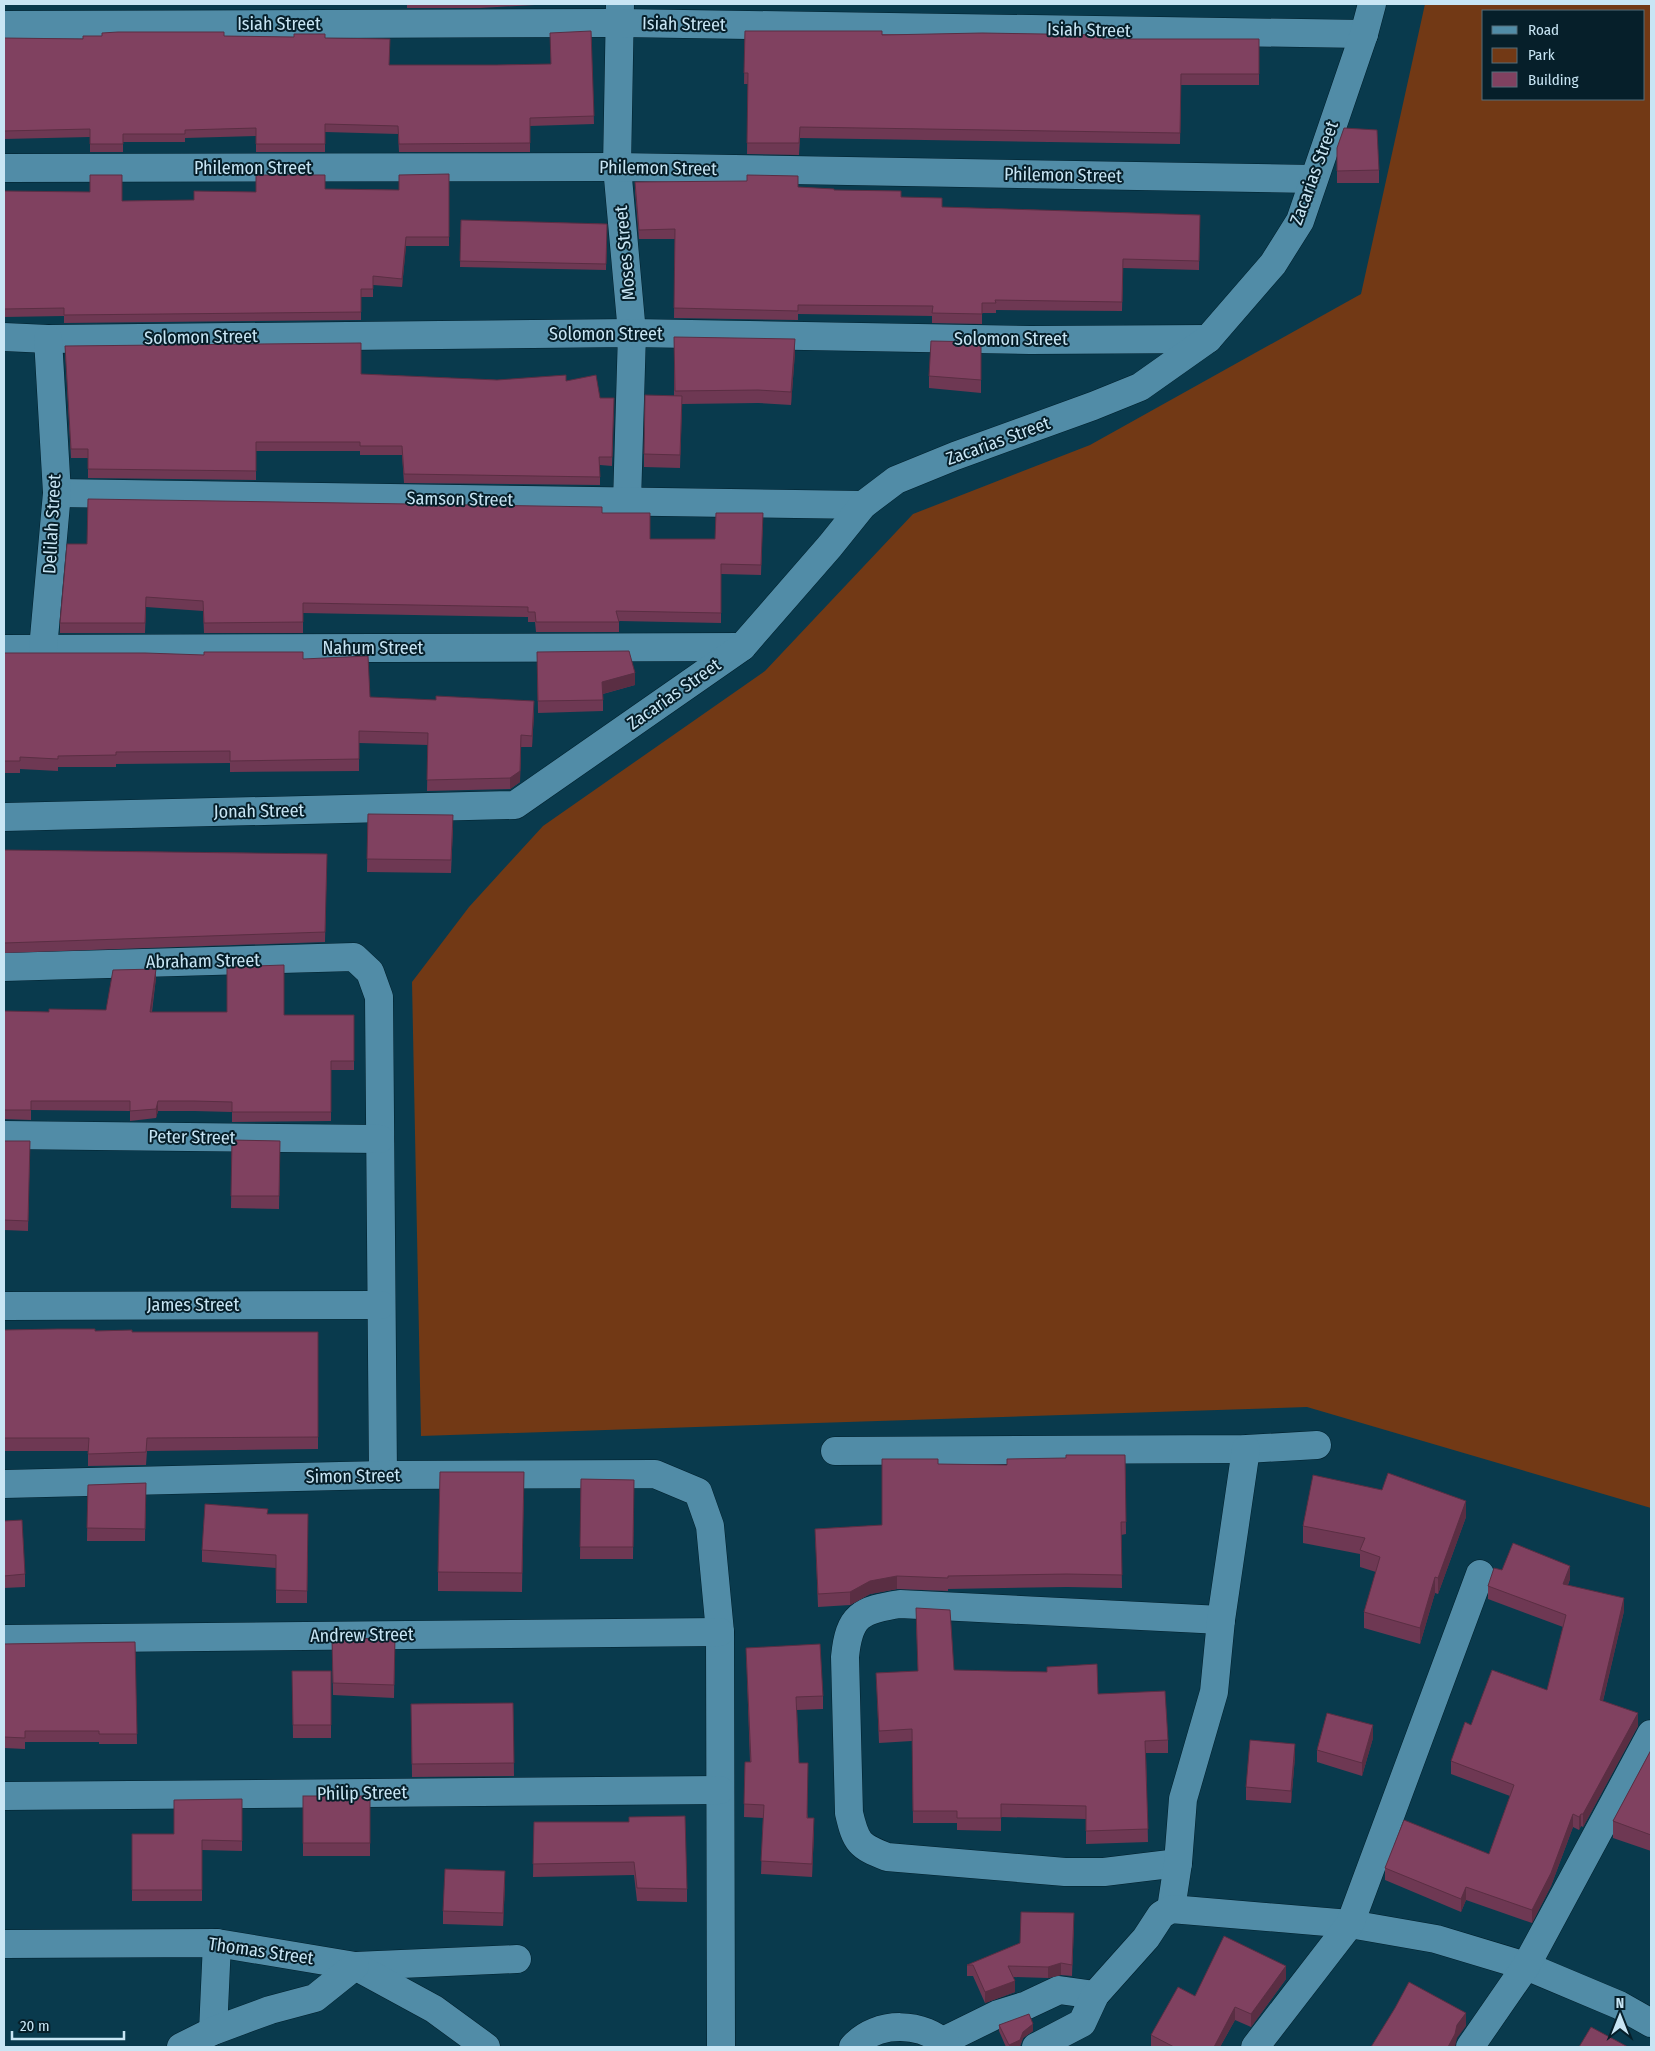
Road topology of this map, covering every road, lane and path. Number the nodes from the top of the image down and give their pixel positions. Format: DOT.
graph roads {
  1 [pos="1372,4"];
  2 [pos="620,14"];
  3 [pos="4,25"];
  4 [pos="1364,34"];
  5 [pos="617,167"];
  6 [pos="4,168"];
  7 [pos="1313,179"];
  8 [pos="632,333"];
  9 [pos="4,337"];
  10 [pos="48,339"];
  11 [pos="1208,339"];
  12 [pos="57,493"];
  13 [pos="627,502"];
  14 [pos="863,505"];
  15 [pos="742,648"];
  16 [pos="4,649"];
  17 [pos="42,649"];
  18 [pos="515,805"];
  19 [pos="4,817"];
  20 [pos="4,966"];
  21 [pos="4,1135"];
  22 [pos="380,1139"];
  23 [pos="382,1305"];
  24 [pos="4,1306"];
  25 [pos="1317,1445"];
  26 [pos="1246,1449"];
  27 [pos="835,1451"];
  28 [pos="383,1475"];
  29 [pos="4,1484"];
  30 [pos="1480,1574"];
  31 [pos="1221,1620"];
  32 [pos="720,1632"];
  33 [pos="4,1639"];
  34 [pos="1651,1734"];
  35 [pos="720,1790"];
  36 [pos="4,1796"];
  37 [pos="1178,1863"];
  38 [pos="1171,1909"];
  39 [pos="1350,1924"];
  40 [pos="217,1943"];
  41 [pos="4,1944"];
  42 [pos="517,1959"];
  43 [pos="356,1966"];
  44 [pos="1526,1966"];
  45 [pos="1095,1995"];
  46 [pos="1651,2023"];
  47 [pos="213,2032"];
  48 [pos="946,2044"];
  49 [pos="181,2047"];
  50 [pos="486,2047"];
  51 [pos="721,2047"];
  52 [pos="853,2047"];
  53 [pos="1036,2047"];
  54 [pos="1255,2047"];
  55 [pos="1470,2047"];
  1 -- 4 [label="street, Zacarias Street"];
  2 -- 3 [label="street, Isiah Street"];
  2 -- 4 [label="street, Isiah Street"];
  2 -- 5 [label="street, Moses Street"];
  4 -- 7 [label="street, Zacarias Street"];
  5 -- 6 [label="street, Philemon Street"];
  5 -- 7 [label="street, Philemon Street"];
  5 -- 8 [label="street, Moses Street"];
  7 -- 11 [label="street, Zacarias Street"];
  8 -- 10 [label="street, Solomon Street"];
  8 -- 11 [label="street, Solomon Street"];
  8 -- 13 [label="street, Moses Street"];
  9 -- 10 [label="street, Solomon Street"];
  10 -- 12 [label="street, Delilah Street"];
  11 -- 14 [label="street, Zacarias Street"];
  12 -- 13 [label="street, Samson Street"];
  12 -- 17 [label="street, Delilah Street"];
  13 -- 14 [label="street, Samson Street"];
  14 -- 15 [label="street, Zacarias Street"];
  15 -- 17 [label="street, Nahum Street"];
  15 -- 18 [label="street, Zacarias Street"];
  16 -- 17 [label="street, Nahum Street"];
  18 -- 19 [label="street, Jonah Street"];
  20 -- 22 [label="street, Abraham Street"];
  21 -- 22 [label="street, Peter Street"];
  22 -- 23 [label="street, Abraham Street"];
  23 -- 24 [label="street, James Street"];
  23 -- 28 [label="street, Abraham Street"];
  25 -- 26 [label="street"];
  26 -- 27 [label="street"];
  26 -- 31 [label="street"];
  28 -- 29 [label="street, Simon Street"];
  28 -- 32 [label="street, Simon Street"];
  30 -- 39 [label="street"];
  31 -- 37 [label="street"];
  31 -- 37 [label="street"];
  32 -- 33 [label="street, Andrew Street"];
  32 -- 35 [label="street"];
  34 -- 44 [label="street"];
  35 -- 36 [label="street, Philip Street"];
  35 -- 51 [label="street"];
  37 -- 38 [label="street"];
  38 -- 39 [label="street"];
  38 -- 45 [label="street"];
  39 -- 44 [label="street"];
  39 -- 54 [label="street"];
  40 -- 41 [label="street, Thomas Street"];
  40 -- 43 [label="street, Thomas Street"];
  40 -- 47 [label="street"];
  42 -- 43 [label="street, Thomas Street"];
  43 -- 47 [label="street"];
  43 -- 50 [label="street"];
  44 -- 46 [label="street"];
  44 -- 55 [label="street"];
  45 -- 48 [label="street"];
  45 -- 53 [label="street"];
  47 -- 49 [label="street"];
  48 -- 52 [label="street"];
}
